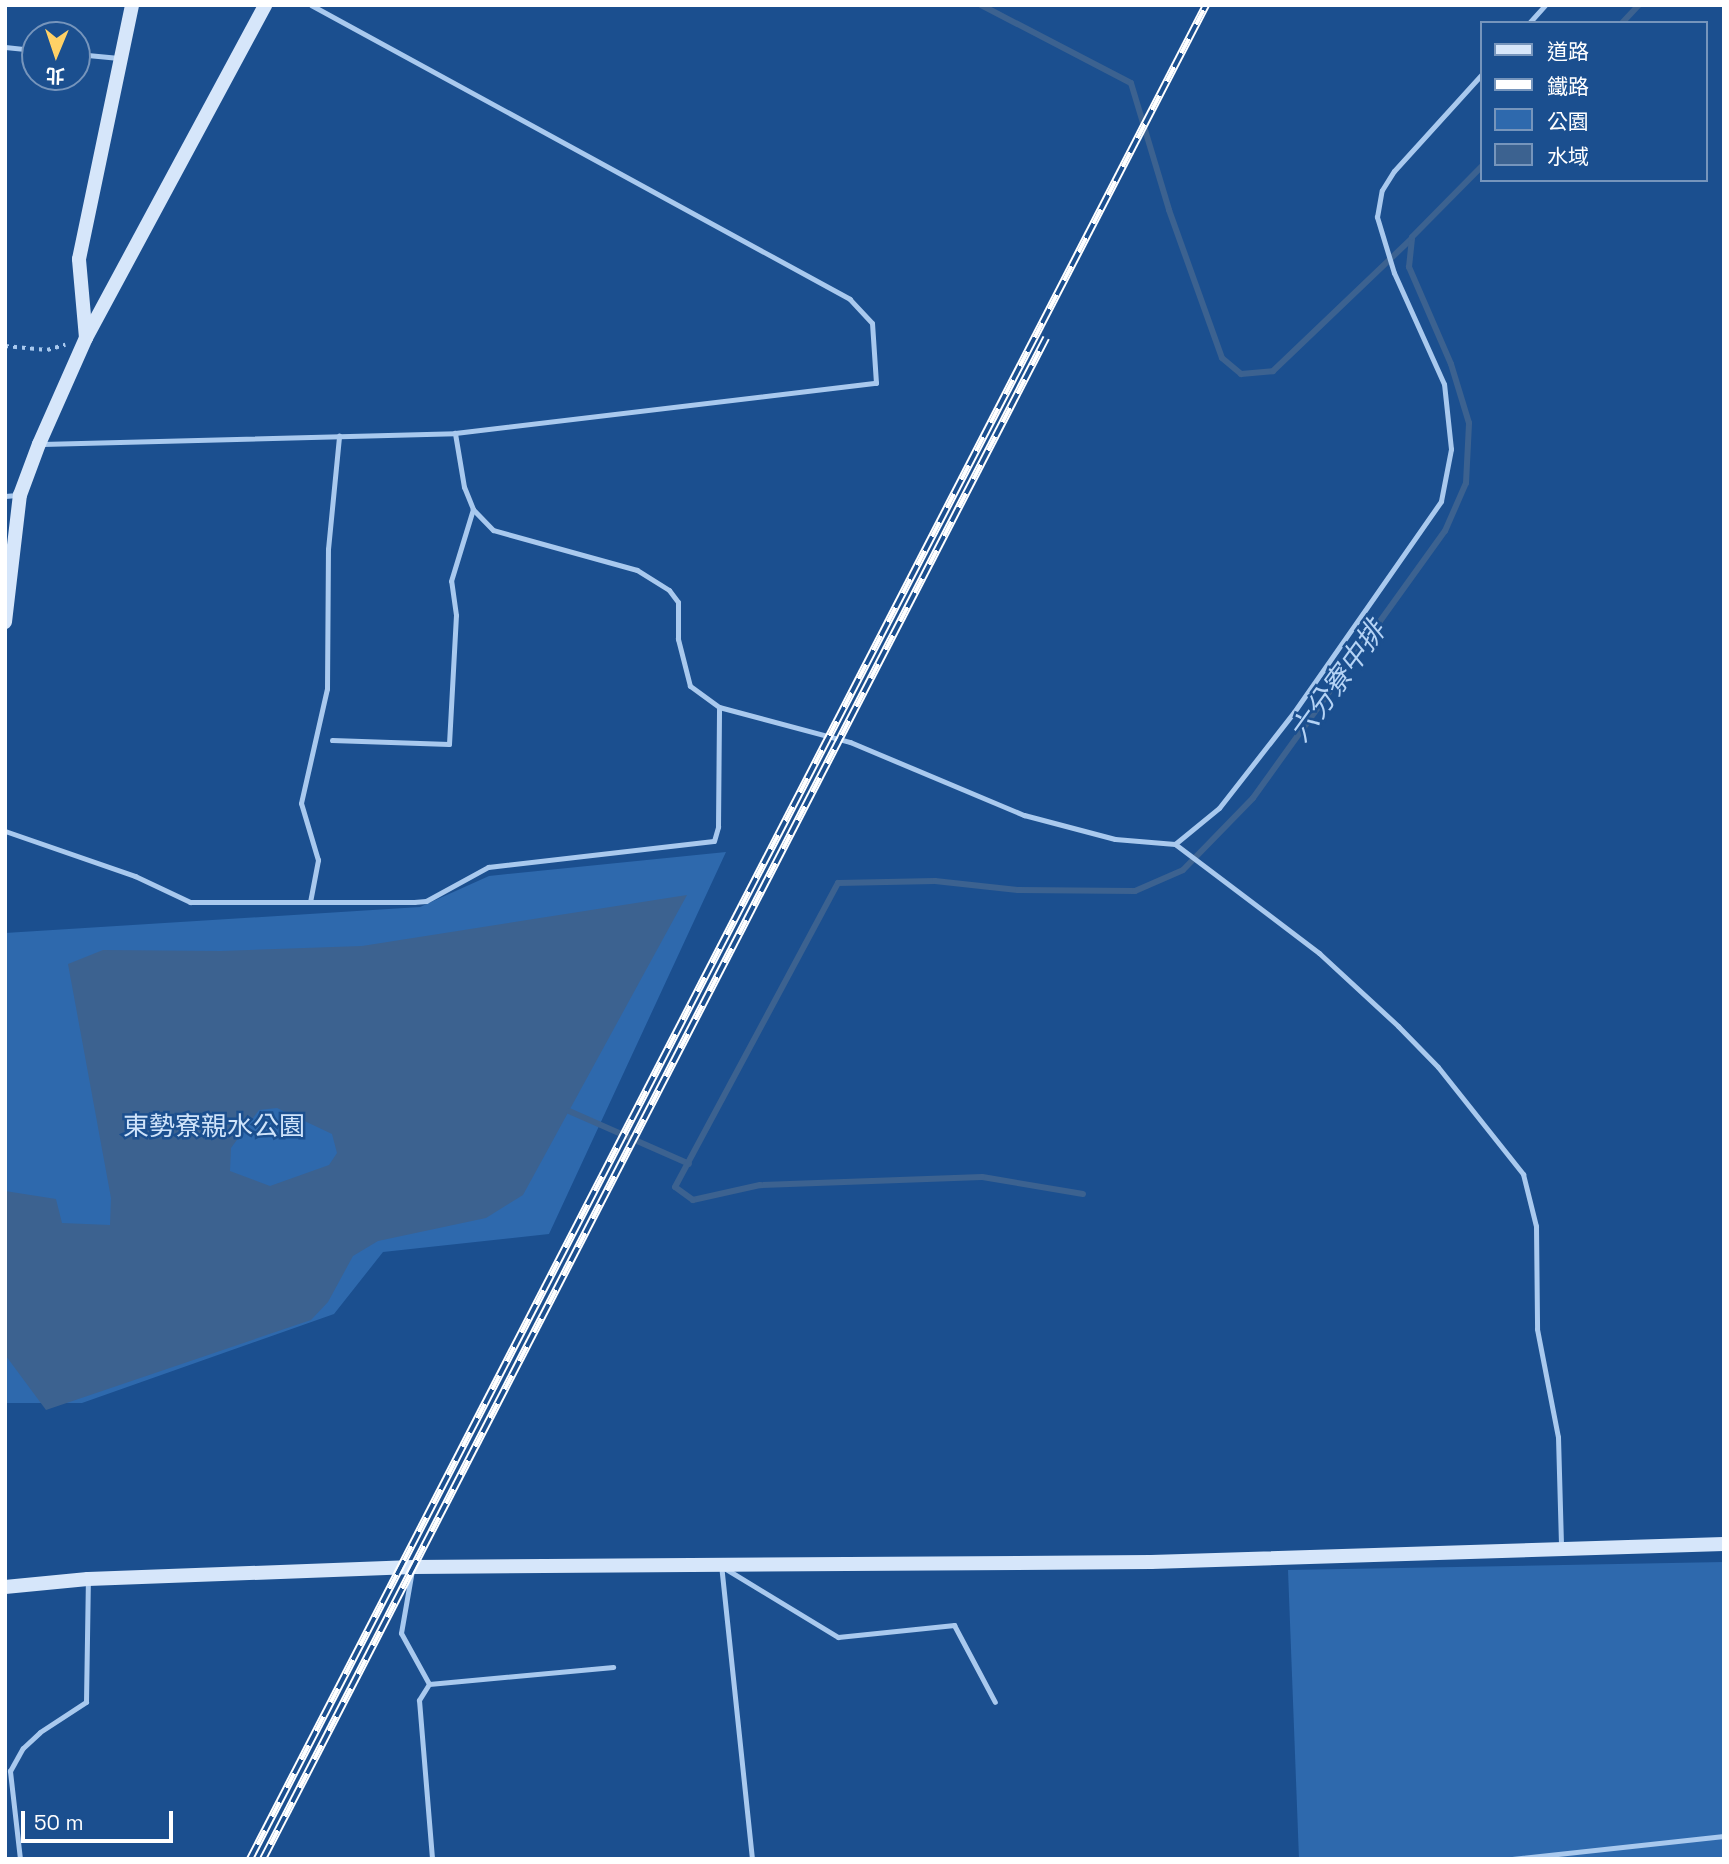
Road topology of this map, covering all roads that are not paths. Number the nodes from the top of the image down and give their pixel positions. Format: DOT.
graph roads {
  1 [pos="132,5"];
  2 [pos="265,5"];
  3 [pos="311,5"];
  4 [pos="1545,5"];
  5 [pos="1531,21"];
  6 [pos="91,55"];
  7 [pos="119,58"];
  8 [pos="1480,76"];
  9 [pos="86,338"];
  10 [pos="455,433"];
  11 [pos="339,436"];
  12 [pos="39,444"];
  13 [pos="13,495"];
  14 [pos="473,509"];
  15 [pos="5,622"];
  16 [pos="719,707"];
  17 [pos="332,740"];
  18 [pos="5,831"];
  19 [pos="1175,844"];
  20 [pos="310,902"];
  21 [pos="1724,1544"];
  22 [pos="1560,1549"];
  23 [pos="721,1566"];
  24 [pos="413,1567"];
  25 [pos="88,1579"];
  26 [pos="5,1587"];
  27 [pos="613,1667"];
  28 [pos="429,1684"];
  29 [pos="995,1702"];
  30 [pos="1724,1836"];
  31 [pos="20,1859"];
  32 [pos="432,1859"];
  33 [pos="752,1859"];
  34 [pos="1512,1859"];
  1 -- 7 [label="street"];
  2 -- 9 [label="street"];
  3 -- 10 [label="lane"];
  4 -- 5 [label="lane"];
  6 -- 7 [label="lane"];
  7 -- 9 [label="street"];
  8 -- 19 [label="lane"];
  9 -- 12 [label="street"];
  10 -- 11 [label="lane"];
  10 -- 14 [label="lane"];
  11 -- 12 [label="lane"];
  11 -- 20 [label="lane"];
  12 -- 13 [label="street"];
  13 -- 15 [label="street"];
  14 -- 16 [label="lane"];
  14 -- 17 [label="lane"];
  16 -- 19 [label="lane"];
  16 -- 20 [label="lane"];
  18 -- 20 [label="lane"];
  19 -- 22 [label="lane"];
  21 -- 22 [label="street"];
  22 -- 23 [label="street"];
  23 -- 24 [label="street"];
  23 -- 29 [label="lane"];
  23 -- 33 [label="lane"];
  24 -- 25 [label="street"];
  24 -- 28 [label="lane"];
  25 -- 26 [label="street"];
  25 -- 31 [label="lane"];
  27 -- 28 [label="lane"];
  28 -- 32 [label="lane"];
  30 -- 34 [label="lane"];
}
